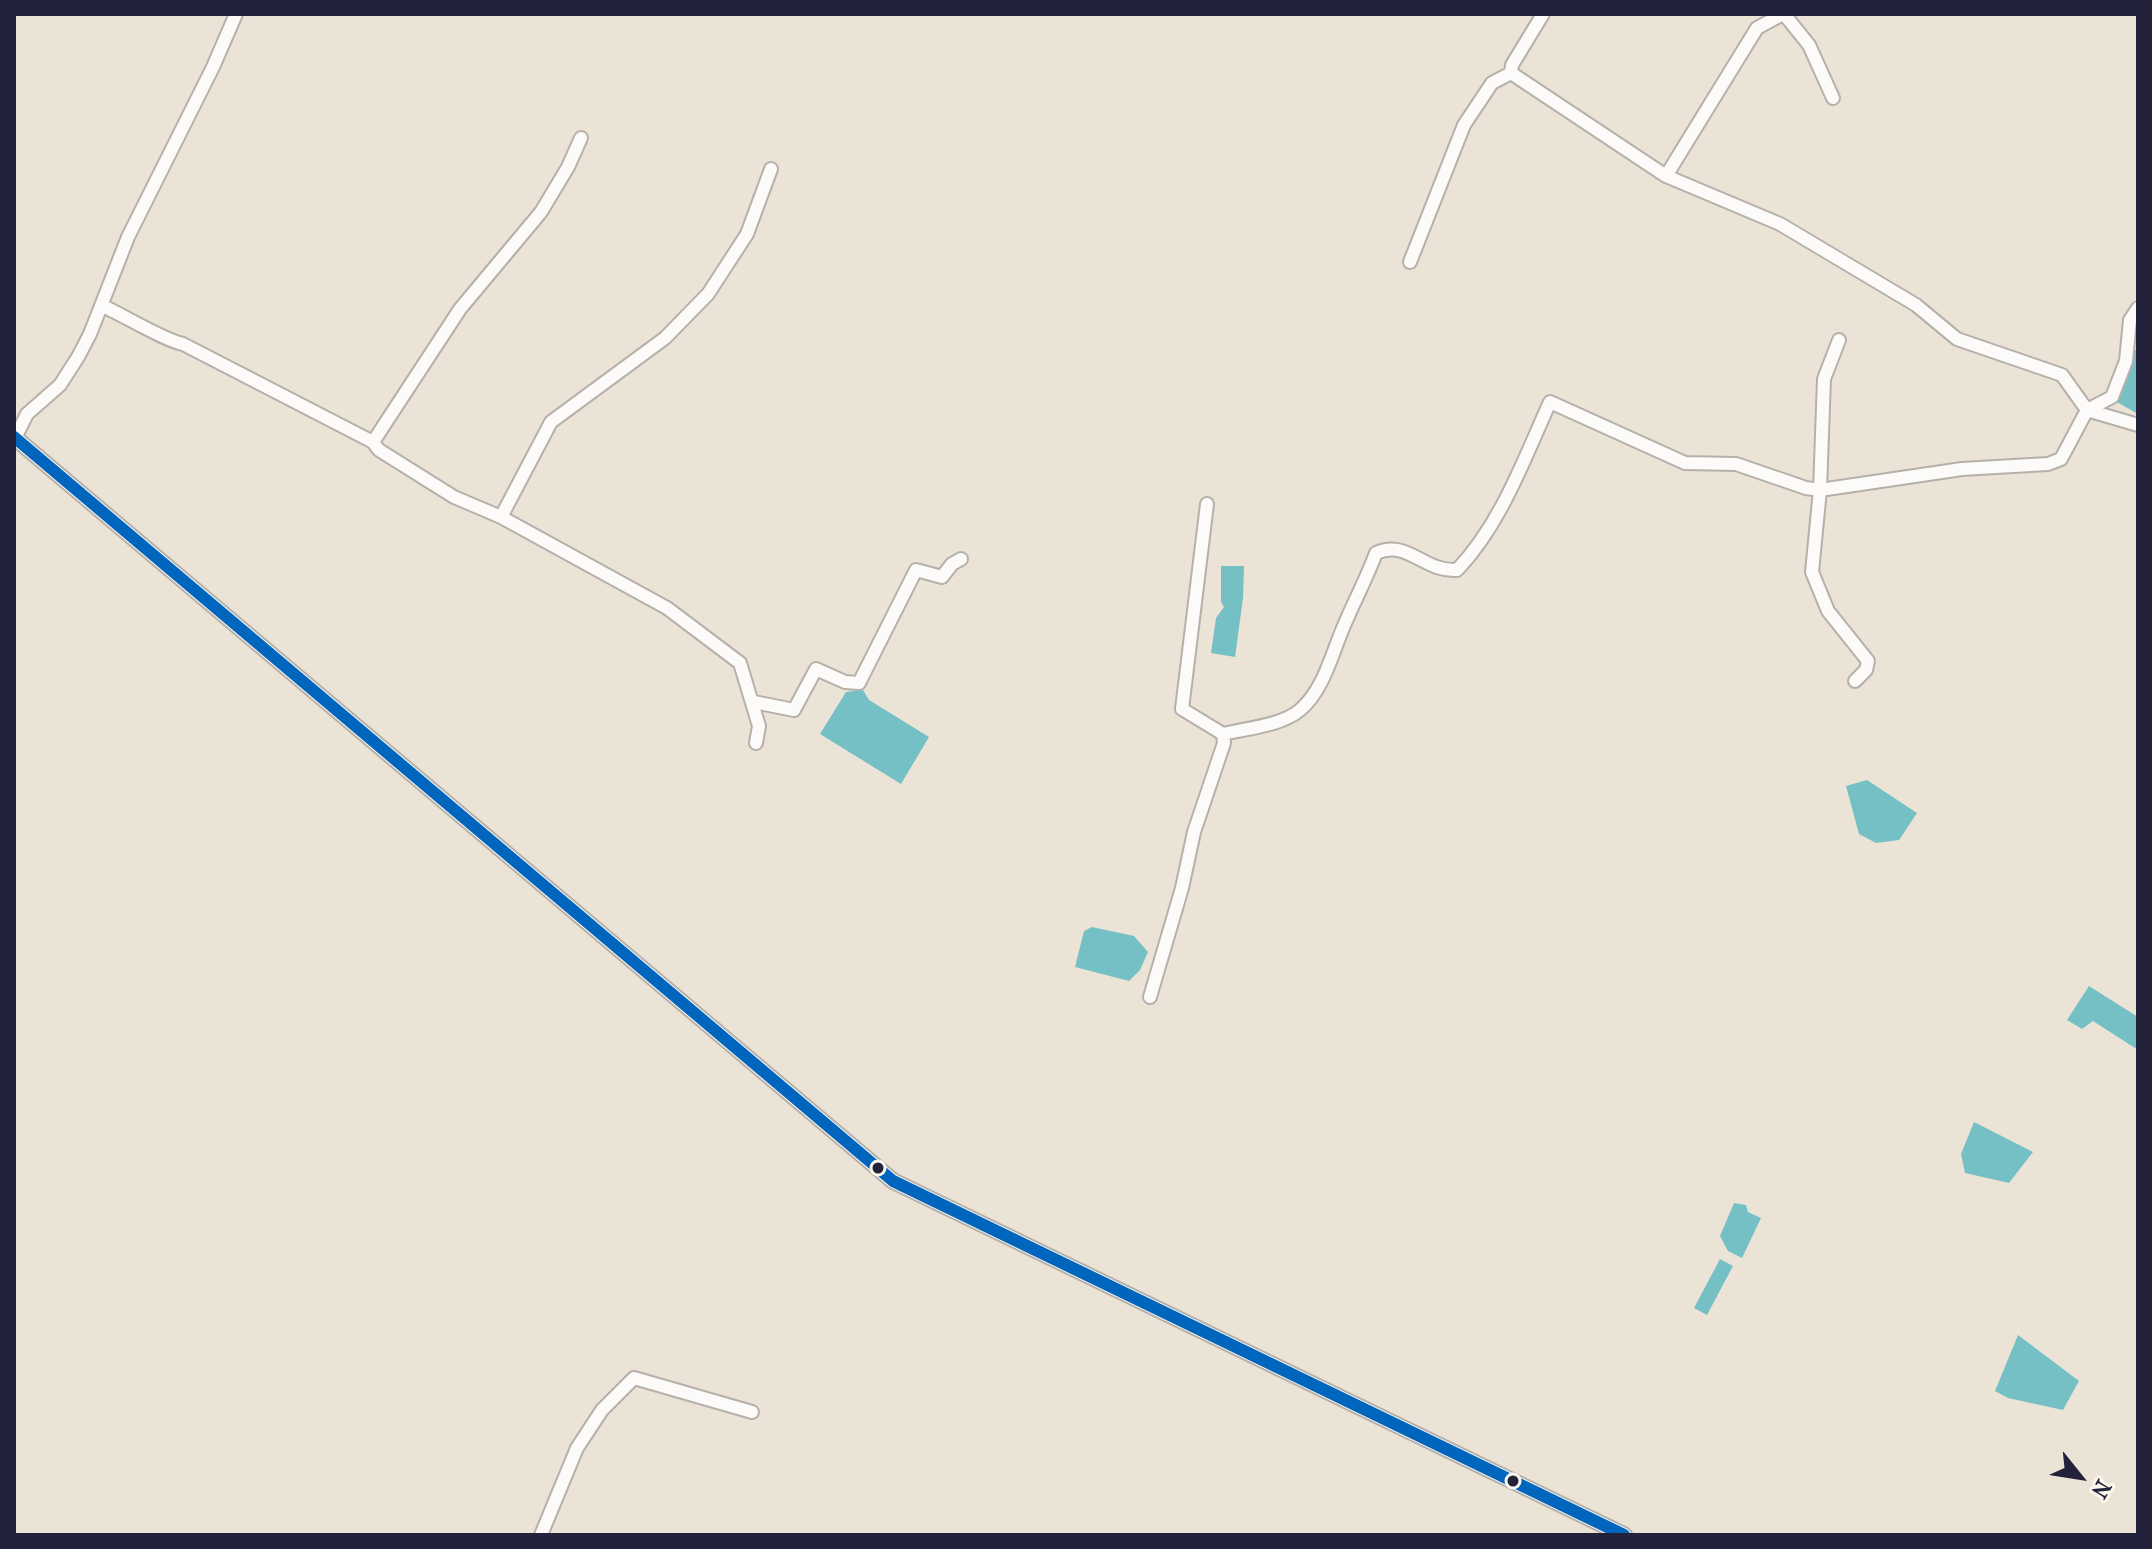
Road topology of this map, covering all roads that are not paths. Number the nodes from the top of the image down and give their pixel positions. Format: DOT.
graph roads {
  1 [pos="236,14"];
  2 [pos="1543,14"];
  3 [pos="1784,14"];
  4 [pos="1511,73"];
  5 [pos="1833,98"];
  6 [pos="581,138"];
  7 [pos="771,169"];
  8 [pos="1666,176"];
  9 [pos="1410,262"];
  10 [pos="107,308"];
  11 [pos="2138,308"];
  12 [pos="1839,340"];
  13 [pos="2087,410"];
  14 [pos="2138,425"];
  15 [pos="15,438"];
  16 [pos="373,442"];
  17 [pos="1820,490"];
  18 [pos="1207,504"];
  19 [pos="501,517"];
  20 [pos="961,559"];
  21 [pos="1855,681"];
  22 [pos="754,702"];
  23 [pos="1223,734"];
  24 [pos="756,743"];
  25 [pos="1150,997"];
  26 [pos="752,1412"];
  27 [pos="541,1535"];
  28 [pos="1624,1535"];
  1 -- 15 [label="street"];
  2 -- 4 [label="street"];
  3 -- 5 [label="street"];
  3 -- 8 [label="street"];
  4 -- 8 [label="street"];
  4 -- 9 [label="street"];
  6 -- 16 [label="street"];
  7 -- 19 [label="street"];
  8 -- 13 [label="street"];
  10 -- 16 [label="street"];
  11 -- 13 [label="street"];
  12 -- 17 [label="street"];
  13 -- 14 [label="street"];
  13 -- 17 [label="street"];
  15 -- 28 [label="main road"];
  16 -- 19 [label="street"];
  17 -- 21 [label="street"];
  17 -- 23 [label="street"];
  18 -- 23 [label="street"];
  19 -- 22 [label="street"];
  20 -- 22 [label="street"];
  22 -- 24 [label="street"];
  23 -- 25 [label="street"];
  26 -- 27 [label="street"];
}
